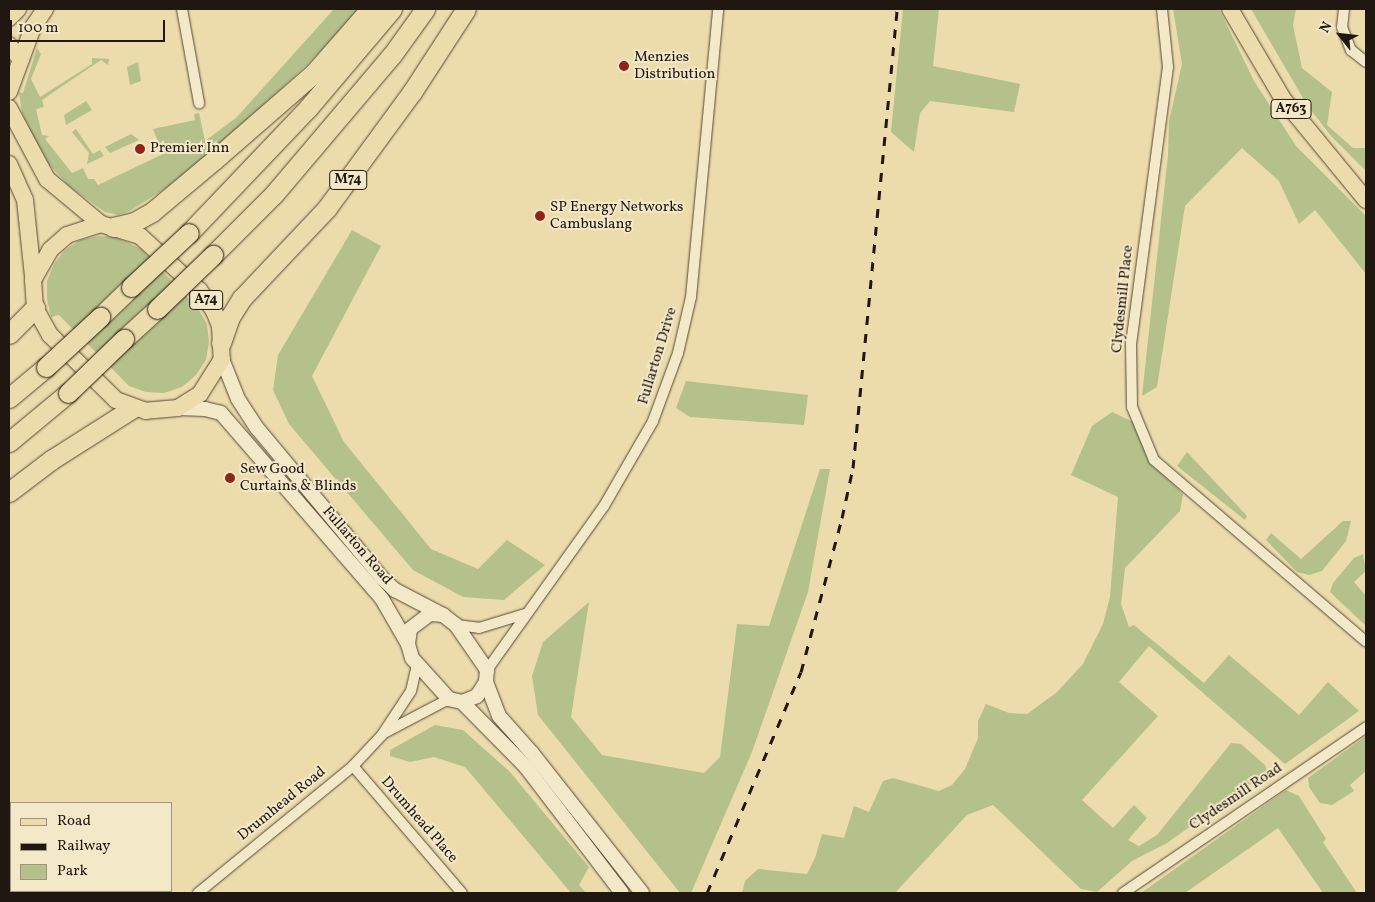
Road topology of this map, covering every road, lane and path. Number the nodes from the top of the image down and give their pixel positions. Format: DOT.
graph roads {
  1 [pos="18,9"];
  2 [pos="46,9"];
  3 [pos="182,9"];
  4 [pos="370,9"];
  5 [pos="392,9"];
  6 [pos="425,9"];
  7 [pos="466,9"];
  8 [pos="718,9"];
  9 [pos="1162,9"];
  10 [pos="1230,9"];
  11 [pos="1344,9"];
  12 [pos="9,18"];
  13 [pos="9,45"];
  14 [pos="21,60"];
  15 [pos="1366,62"];
  16 [pos="9,92"];
  17 [pos="199,103"];
  18 [pos="9,108"];
  19 [pos="9,164"];
  20 [pos="1366,200"];
  21 [pos="107,226"];
  22 [pos="33,280"];
  23 [pos="35,308"];
  24 [pos="9,334"];
  25 [pos="222,351"];
  26 [pos="9,398"];
  27 [pos="133,408"];
  28 [pos="178,408"];
  29 [pos="9,442"];
  30 [pos="9,492"];
  31 [pos="525,614"];
  32 [pos="443,615"];
  33 [pos="456,625"];
  34 [pos="1366,642"];
  35 [pos="408,644"];
  36 [pos="417,666"];
  37 [pos="487,676"];
  38 [pos="456,700"];
  39 [pos="1366,727"];
  40 [pos="382,734"];
  41 [pos="353,766"];
  42 [pos="198,893"];
  43 [pos="462,893"];
  44 [pos="622,893"];
  45 [pos="642,893"];
  46 [pos="1124,893"];
  1 -- 12 [label="main road"];
  2 -- 14 [label="main road"];
  3 -- 17 [label="street"];
  4 -- 21 [label="highway"];
  5 -- 26 [label="highway, bridge"];
  6 -- 29 [label="highway, bridge"];
  7 -- 25 [label="highway, M74"];
  8 -- 31 [label="street, Fullarton Drive"];
  9 -- 34 [label="street, Clydesmill Place"];
  10 -- 20 [label="main road, A763"];
  11 -- 15 [label="street"];
  13 -- 14 [label="main road"];
  14 -- 16 [label="main road"];
  18 -- 21 [label="main road, Fullarton Road / A74"];
  19 -- 22 [label="main road, Fullarton Road"];
  21 -- 22 [label="main road"];
  21 -- 25 [label="main road, Fullarton Road / A74"];
  22 -- 23 [label="main road, Fullarton Road"];
  23 -- 24 [label="highway"];
  23 -- 27 [label="main road, Fullarton Road"];
  25 -- 28 [label="main road, Fullarton Road"];
  25 -- 32 [label="street, Fullarton Road"];
  27 -- 28 [label="main road, Fullarton Road"];
  27 -- 30 [label="highway"];
  28 -- 35 [label="street, Fullarton Road"];
  31 -- 33 [label="street"];
  31 -- 37 [label="street, Fullarton Drive"];
  32 -- 33 [label="street, Fullarton Road"];
  32 -- 35 [label="street"];
  33 -- 37 [label="street, Fullarton Road"];
  35 -- 36 [label="street, Fullarton Road"];
  36 -- 38 [label="street"];
  36 -- 40 [label="street"];
  37 -- 38 [label="street"];
  37 -- 45 [label="street"];
  38 -- 40 [label="street"];
  38 -- 44 [label="street"];
  39 -- 46 [label="street, Clydesmill Road"];
  40 -- 41 [label="street, Drumhead Road"];
  41 -- 42 [label="street, Drumhead Road"];
  41 -- 43 [label="street, Drumhead Place"];
}
